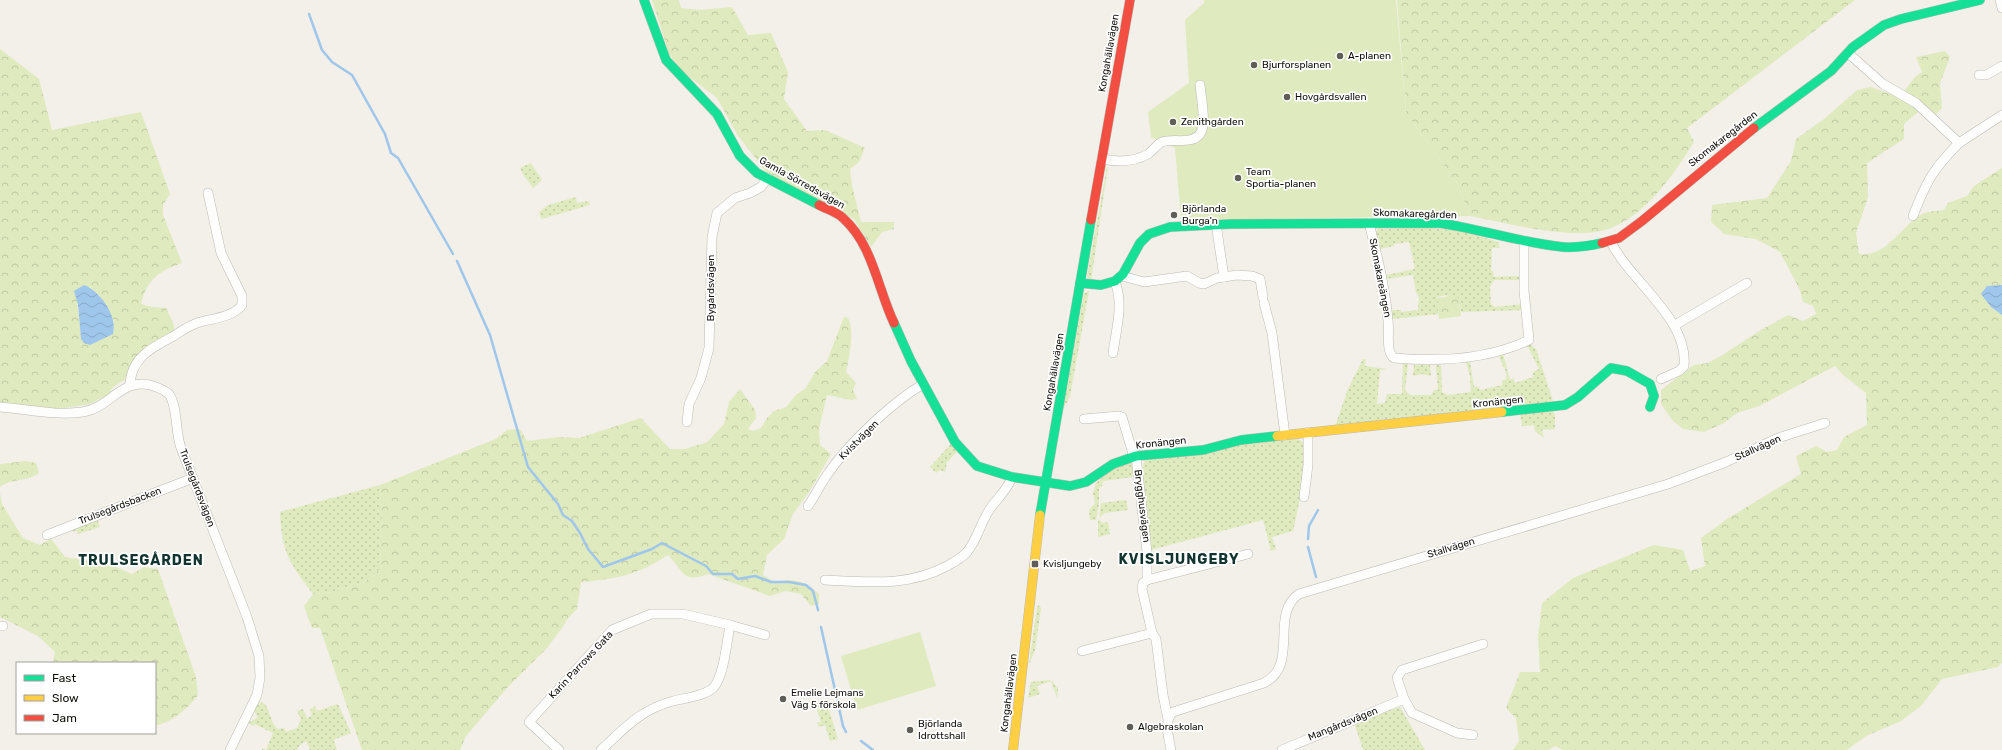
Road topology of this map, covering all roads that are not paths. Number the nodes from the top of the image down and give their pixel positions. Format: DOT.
graph roads {
  1 [pos="644,0"];
  2 [pos="1130,0"];
  3 [pos="1980,0"];
  4 [pos="2000,0"];
  5 [pos="2002,8"];
  6 [pos="1848,53"];
  7 [pos="2002,66"];
  8 [pos="1979,75"];
  9 [pos="1200,85"];
  10 [pos="2002,115"];
  11 [pos="1958,143"];
  12 [pos="1102,159"];
  13 [pos="768,178"];
  14 [pos="208,193"];
  15 [pos="1913,216"];
  16 [pos="1369,223"];
  17 [pos="1216,224"];
  18 [pos="1524,241"];
  19 [pos="1611,242"];
  20 [pos="1224,277"];
  21 [pos="1119,279"];
  22 [pos="1080,283"];
  23 [pos="1747,283"];
  24 [pos="1675,325"];
  25 [pos="1113,353"];
  26 [pos="1661,379"];
  27 [pos="923,384"];
  28 [pos="130,385"];
  29 [pos="1650,407"];
  30 [pos="0,408"];
  31 [pos="1084,419"];
  32 [pos="687,422"];
  33 [pos="1825,423"];
  34 [pos="1308,432"];
  35 [pos="1285,435"];
  36 [pos="1135,457"];
  37 [pos="1012,477"];
  38 [pos="193,478"];
  39 [pos="1045,483"];
  40 [pos="1304,497"];
  41 [pos="808,506"];
  42 [pos="47,535"];
  43 [pos="1248,554"];
  44 [pos="825,580"];
  45 [pos="1147,580"];
  46 [pos="730,625"];
  47 [pos="1152,633"];
  48 [pos="765,635"];
  49 [pos="1483,644"];
  50 [pos="1082,651"];
  51 [pos="1404,699"];
  52 [pos="1168,719"];
  53 [pos="1473,735"];
  54 [pos="230,750"];
  55 [pos="559,750"];
  56 [pos="601,750"];
  57 [pos="1013,750"];
  58 [pos="1171,750"];
  59 [pos="1282,750"];
  1 -- 13 [label="street, Gamla Sörredsvägen"];
  2 -- 12 [label="street, Kongahällavägen"];
  3 -- 6 [label="street, Skomakaregården"];
  4 -- 5 [label="street"];
  6 -- 11 [label="street"];
  6 -- 19 [label="street, Skomakaregården"];
  7 -- 8 [label="street"];
  9 -- 12 [label="street"];
  10 -- 11 [label="street"];
  11 -- 15 [label="street"];
  12 -- 22 [label="street, Kongahällavägen"];
  13 -- 27 [label="street, Gamla Sörredsvägen"];
  13 -- 32 [label="street, Bygårdsvägen"];
  14 -- 28 [label="street"];
  16 -- 17 [label="street, Skomakaregården"];
  16 -- 18 [label="street, Skomakaregården"];
  16 -- 18 [label="street, Skomakareängen"];
  17 -- 20 [label="street"];
  17 -- 21 [label="street, Skomakaregården"];
  18 -- 19 [label="street, Skomakaregården"];
  19 -- 24 [label="street"];
  20 -- 21 [label="street"];
  20 -- 35 [label="street"];
  21 -- 22 [label="street"];
  21 -- 25 [label="street"];
  22 -- 39 [label="street, Kongahällavägen"];
  23 -- 24 [label="street"];
  24 -- 26 [label="street"];
  27 -- 37 [label="street, Gamla Sörredsvägen"];
  27 -- 41 [label="street, Kvistvägen"];
  28 -- 30 [label="street"];
  28 -- 38 [label="street, Trulsegårdsvägen"];
  29 -- 34 [label="street, Kronängen"];
  31 -- 36 [label="street, Brygghusvägen"];
  33 -- 52 [label="street, Stallvägen"];
  34 -- 35 [label="street, Kronängen"];
  34 -- 40 [label="street"];
  35 -- 36 [label="street, Kronängen"];
  36 -- 39 [label="street, Kronängen"];
  36 -- 45 [label="street, Brygghusvägen"];
  37 -- 39 [label="street, Gamla Sörredsvägen"];
  37 -- 44 [label="street"];
  38 -- 42 [label="street, Trulsegårdsbacken"];
  38 -- 54 [label="street, Trulsegårdsvägen"];
  39 -- 57 [label="street, Kongahällavägen"];
  43 -- 45 [label="street"];
  45 -- 47 [label="street, Brygghusvägen"];
  46 -- 48 [label="street, Karin Parrows Gata"];
  46 -- 55 [label="street, Karin Parrows Gata"];
  46 -- 56 [label="street"];
  47 -- 50 [label="street"];
  47 -- 52 [label="street, Brygghusvägen"];
  49 -- 51 [label="street"];
  51 -- 53 [label="street"];
  51 -- 59 [label="street, Mangårdsvägen"];
  52 -- 58 [label="street"];
}
